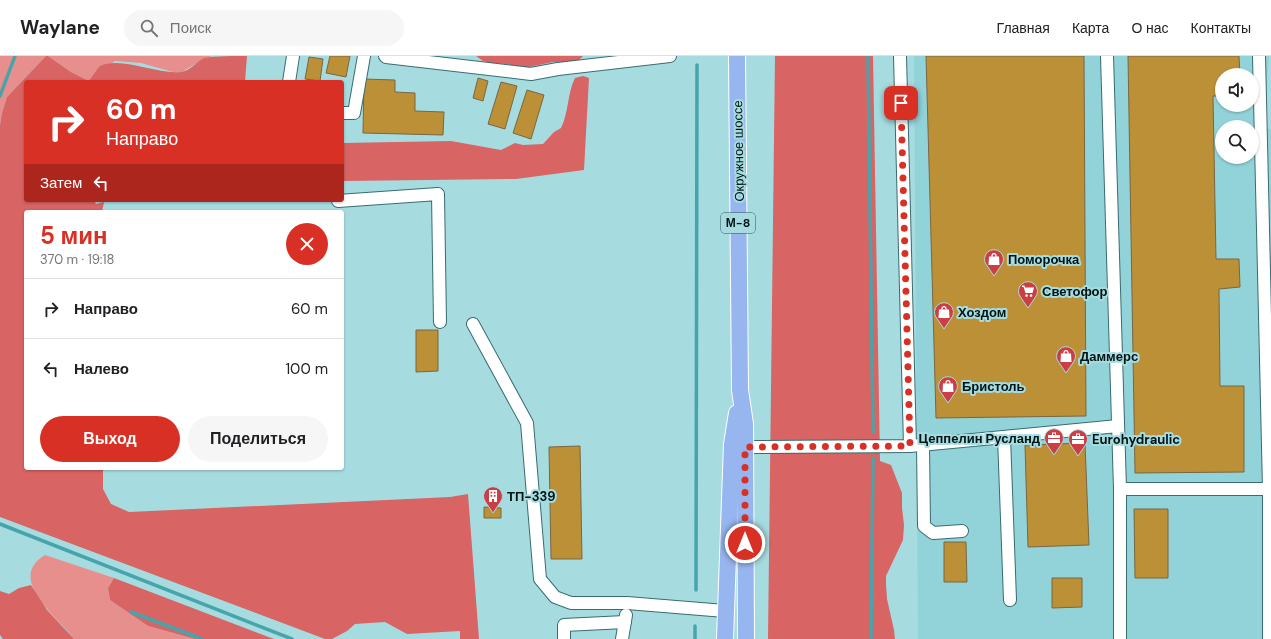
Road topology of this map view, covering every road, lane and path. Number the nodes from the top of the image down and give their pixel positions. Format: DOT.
graph roads {
  1 [pos="293,56"];
  2 [pos="364,56"];
  3 [pos="385,56"];
  4 [pos="670,56"];
  5 [pos="736,56"];
  6 [pos="900,56"];
  7 [pos="1107,56"];
  8 [pos="1259,56"];
  9 [pos="289,80"];
  10 [pos="344,113"];
  11 [pos="1266,154"];
  12 [pos="344,201"];
  13 [pos="1266,209"];
  14 [pos="440,322"];
  15 [pos="473,324"];
  16 [pos="740,390"];
  17 [pos="1118,426"];
  18 [pos="1004,437"];
  19 [pos="923,445"];
  20 [pos="910,446"];
  21 [pos="745,447"];
  22 [pos="1120,489"];
  23 [pos="1269,489"];
  24 [pos="962,531"];
  25 [pos="1010,600"];
  26 [pos="627,603"];
  27 [pos="726,611"];
  28 [pos="625,622"];
  29 [pos="564,639"];
  30 [pos="622,639"];
  31 [pos="725,639"];
  32 [pos="746,639"];
  33 [pos="1120,639"];
  34 [pos="1269,639"];
  1 -- 9 [label="lane"];
  2 -- 10 [label="lane"];
  3 -- 4 [label="lane"];
  5 -- 16 [label="main road, Окружное шоссе / М-8"];
  6 -- 20 [label="lane"];
  7 -- 17 [label="lane"];
  8 -- 11 [label="lane"];
  11 -- 13 [label="lane"];
  12 -- 14 [label="lane"];
  13 -- 23 [label="lane"];
  15 -- 26 [label="lane"];
  16 -- 21 [label="main road, Окружное шоссе / М-8"];
  16 -- 27 [label="main road, Окружное шоссе / М-8"];
  17 -- 18 [label="lane"];
  17 -- 22 [label="lane"];
  18 -- 19 [label="lane"];
  18 -- 25 [label="lane"];
  19 -- 20 [label="lane"];
  19 -- 24 [label="lane"];
  20 -- 21 [label="lane"];
  21 -- 32 [label="main road, Окружное шоссе / М-8"];
  22 -- 23 [label="lane"];
  22 -- 33 [label="lane"];
  23 -- 34 [label="lane"];
  26 -- 27 [label="lane"];
  26 -- 28 [label="lane"];
  27 -- 31 [label="main road, Окружное шоссе / М-8"];
  28 -- 29 [label="lane"];
  28 -- 30 [label="lane"];
}
